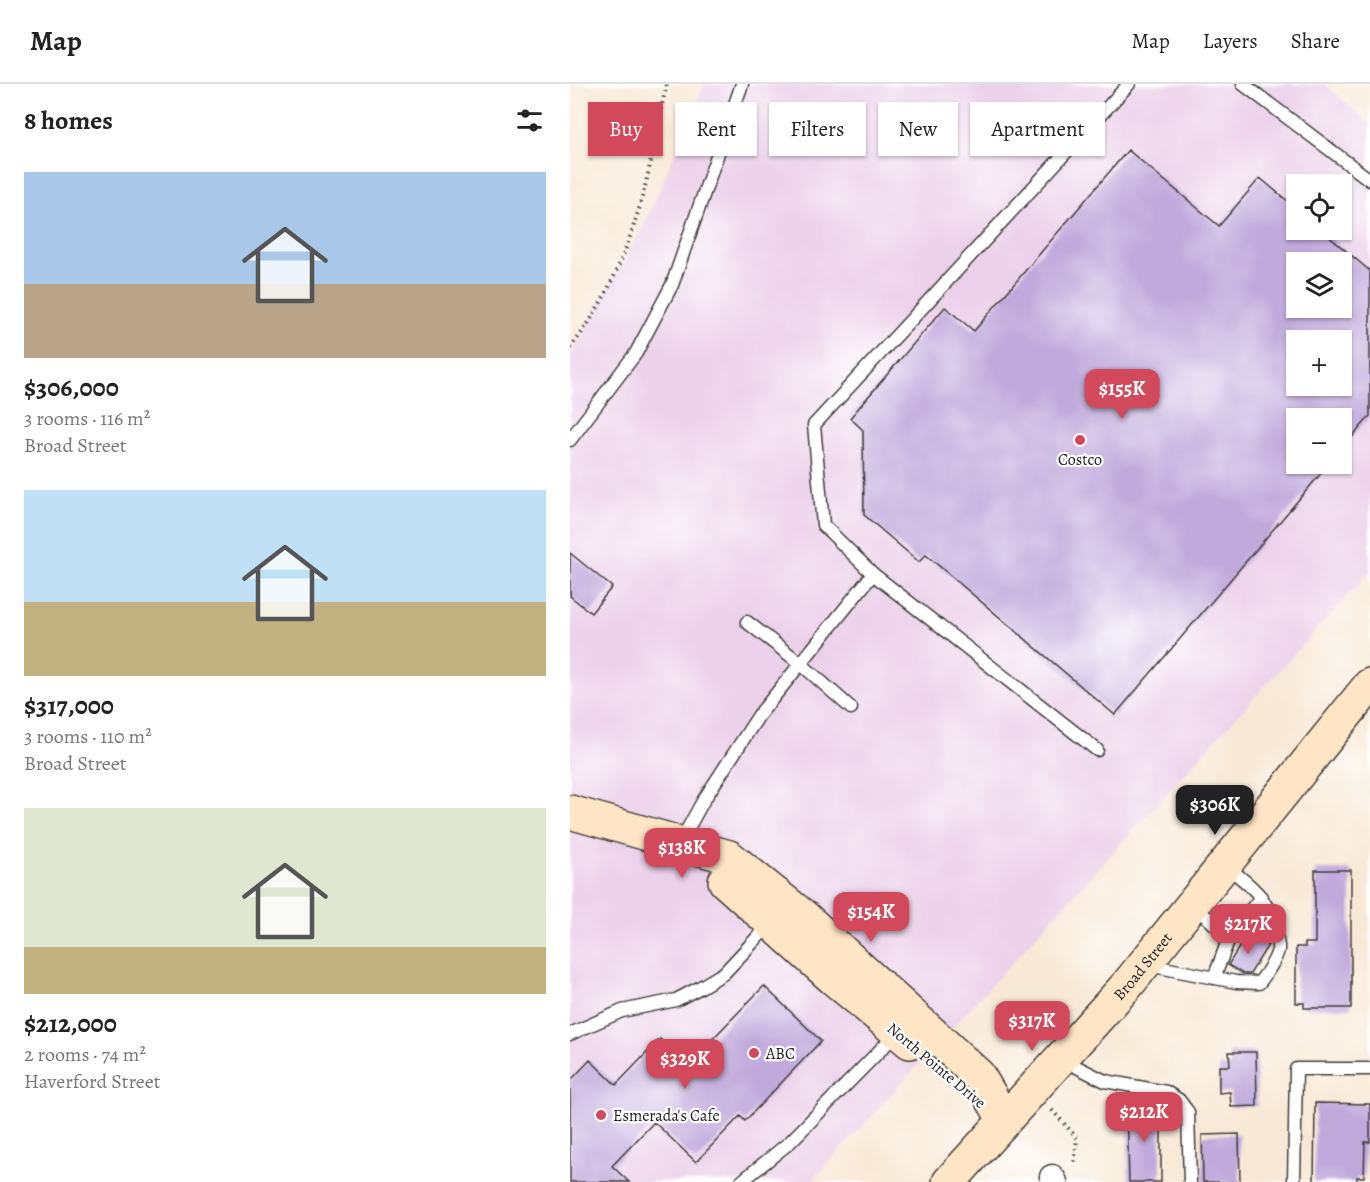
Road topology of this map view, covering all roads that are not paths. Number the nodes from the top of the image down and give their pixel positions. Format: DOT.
graph roads {
  1 [pos="742,84"];
  2 [pos="1129,84"];
  3 [pos="1243,84"];
  4 [pos="1370,180"];
  5 [pos="570,440"];
  6 [pos="873,574"];
  7 [pos="747,622"];
  8 [pos="801,663"];
  9 [pos="1370,685"];
  10 [pos="851,708"];
  11 [pos="1097,750"];
  12 [pos="570,812"];
  13 [pos="679,844"];
  14 [pos="1225,865"];
  15 [pos="1261,897"];
  16 [pos="1193,904"];
  17 [pos="772,922"];
  18 [pos="1229,938"];
  19 [pos="1144,964"];
  20 [pos="1214,978"];
  21 [pos="899,1032"];
  22 [pos="570,1034"];
  23 [pos="1060,1059"];
  24 [pos="1370,1069"];
  25 [pos="1004,1119"];
  26 [pos="741,1182"];
  27 [pos="949,1182"];
  28 [pos="1190,1182"];
  29 [pos="1294,1182"];
  1 -- 5 [label="lane"];
  2 -- 6 [label="lane"];
  3 -- 4 [label="lane"];
  6 -- 8 [label="lane"];
  6 -- 11 [label="lane"];
  7 -- 8 [label="lane"];
  8 -- 10 [label="lane"];
  8 -- 13 [label="lane"];
  9 -- 14 [label="main road, Broad Street"];
  12 -- 13 [label="main road, North Pointe Drive"];
  13 -- 17 [label="main road, North Pointe Drive"];
  13 -- 25 [label="main road, North Pointe Drive"];
  14 -- 15 [label="lane"];
  14 -- 16 [label="main road, Broad Street"];
  15 -- 18 [label="lane"];
  15 -- 20 [label="lane"];
  16 -- 18 [label="lane"];
  16 -- 19 [label="main road, Broad Street"];
  17 -- 21 [label="main road, North Pointe Drive"];
  17 -- 22 [label="lane"];
  18 -- 20 [label="lane"];
  19 -- 20 [label="lane"];
  19 -- 23 [label="main road, Broad Street"];
  21 -- 25 [label="main road, North Pointe Drive"];
  21 -- 26 [label="lane"];
  23 -- 25 [label="main road, Broad Street"];
  23 -- 28 [label="lane"];
  24 -- 29 [label="lane"];
  25 -- 27 [label="main road, Broad Street"];
}
